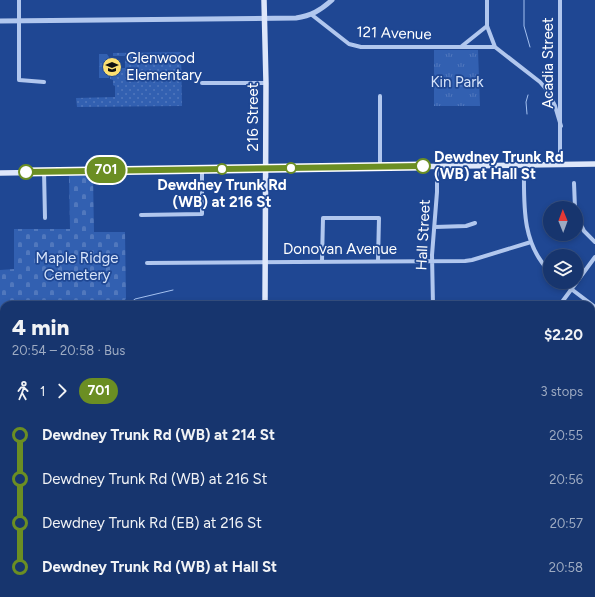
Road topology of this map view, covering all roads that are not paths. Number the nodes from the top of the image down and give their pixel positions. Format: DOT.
graph roads {
  1 [pos="19,0"];
  2 [pos="264,0"];
  3 [pos="332,0"];
  4 [pos="487,0"];
  5 [pos="560,0"];
  6 [pos="312,15"];
  7 [pos="264,19"];
  8 [pos="0,21"];
  9 [pos="19,21"];
  10 [pos="487,26"];
  11 [pos="462,46"];
  12 [pos="495,47"];
  13 [pos="44,82"];
  14 [pos="202,83"];
  15 [pos="266,83"];
  16 [pos="380,96"];
  17 [pos="560,126"];
  18 [pos="560,164"];
  19 [pos="595,164"];
  20 [pos="524,165"];
  21 [pos="437,166"];
  22 [pos="380,167"];
  23 [pos="266,168"];
  24 [pos="202,169"];
  25 [pos="44,171"];
  26 [pos="0,173"];
  27 [pos="574,183"];
  28 [pos="575,201"];
  29 [pos="141,215"];
  30 [pos="45,218"];
  31 [pos="475,223"];
  32 [pos="435,227"];
  33 [pos="583,229"];
  34 [pos="531,242"];
  35 [pos="595,242"];
  36 [pos="595,257"];
  37 [pos="265,261"];
  38 [pos="322,261"];
  39 [pos="378,261"];
  40 [pos="433,261"];
  41 [pos="147,263"];
  42 [pos="543,263"];
  43 [pos="571,290"];
  44 [pos="265,301"];
  45 [pos="433,301"];
  46 [pos="563,301"];
  47 [pos="587,301"];
  1 -- 9 [label="street"];
  2 -- 7 [label="main road, 216 Street"];
  3 -- 6 [label="street"];
  4 -- 10 [label="street"];
  5 -- 17 [label="street, Acadia Street"];
  6 -- 7 [label="street"];
  6 -- 11 [label="street, 121 Avenue"];
  7 -- 9 [label="street"];
  7 -- 15 [label="main road, 216 Street"];
  8 -- 9 [label="street"];
  9 -- 13 [label="street"];
  10 -- 11 [label="street"];
  10 -- 12 [label="street"];
  11 -- 12 [label="street, 121 Avenue"];
  12 -- 17 [label="street, Acadia Street"];
  14 -- 15 [label="street"];
  15 -- 23 [label="main road, 216 Street"];
  16 -- 22 [label="street"];
  17 -- 18 [label="street, Acadia Street"];
  18 -- 19 [label="main road"];
  18 -- 20 [label="main road"];
  20 -- 21 [label="main road"];
  20 -- 34 [label="street"];
  21 -- 22 [label="main road"];
  21 -- 32 [label="street, Hall Street"];
  22 -- 23 [label="main road"];
  23 -- 24 [label="main road"];
  23 -- 37 [label="main road, 216 Street"];
  24 -- 25 [label="main road"];
  24 -- 29 [label="street"];
  25 -- 26 [label="main road"];
  25 -- 30 [label="street"];
  27 -- 28 [label="street"];
  31 -- 32 [label="street"];
  32 -- 40 [label="street, Hall Street"];
  33 -- 35 [label="street"];
  34 -- 40 [label="street, Donovan Avenue"];
  34 -- 42 [label="street"];
  36 -- 43 [label="street"];
  37 -- 38 [label="street, Donovan Avenue"];
  37 -- 41 [label="street, Donovan Avenue"];
  37 -- 44 [label="main road, 216 Street"];
  38 -- 39 [label="street, Donovan Avenue"];
  38 -- 39 [label="street"];
  39 -- 40 [label="street, Donovan Avenue"];
  40 -- 45 [label="street, Hall Street"];
  43 -- 46 [label="street"];
  43 -- 47 [label="street"];
}
